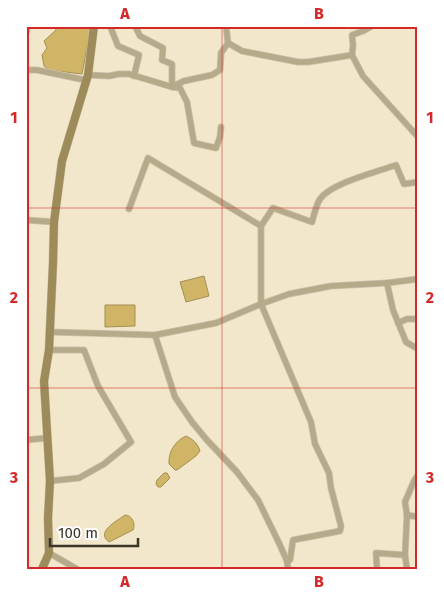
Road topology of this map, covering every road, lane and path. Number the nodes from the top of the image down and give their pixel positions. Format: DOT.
graph roads {
  1 [pos="28,26"];
  2 [pos="94,26"];
  3 [pos="110,26"];
  4 [pos="135,26"];
  5 [pos="226,26"];
  6 [pos="372,26"];
  7 [pos="26,33"];
  8 [pos="228,43"];
  9 [pos="352,55"];
  10 [pos="26,70"];
  11 [pos="134,76"];
  12 [pos="87,77"];
  13 [pos="172,87"];
  14 [pos="221,127"];
  15 [pos="418,138"];
  16 [pos="418,182"];
  17 [pos="129,209"];
  18 [pos="26,220"];
  19 [pos="54,222"];
  20 [pos="261,226"];
  21 [pos="418,279"];
  22 [pos="387,283"];
  23 [pos="260,304"];
  24 [pos="418,319"];
  25 [pos="398,323"];
  26 [pos="50,332"];
  27 [pos="155,335"];
  28 [pos="418,348"];
  29 [pos="49,350"];
  30 [pos="47,438"];
  31 [pos="26,440"];
  32 [pos="418,475"];
  33 [pos="50,480"];
  34 [pos="407,515"];
  35 [pos="418,517"];
  36 [pos="48,555"];
  37 [pos="405,555"];
  38 [pos="287,561"];
  39 [pos="42,569"];
  40 [pos="76,569"];
  41 [pos="288,569"];
  42 [pos="377,569"];
  43 [pos="407,569"];
  1 -- 7 [label="street"];
  2 -- 12 [label="main road"];
  3 -- 11 [label="street"];
  4 -- 13 [label="street"];
  5 -- 8 [label="street"];
  6 -- 9 [label="street"];
  8 -- 9 [label="street"];
  8 -- 13 [label="street"];
  9 -- 15 [label="street"];
  10 -- 12 [label="street"];
  11 -- 12 [label="street"];
  11 -- 13 [label="street"];
  12 -- 19 [label="main road"];
  13 -- 14 [label="street"];
  16 -- 20 [label="street"];
  17 -- 20 [label="street"];
  18 -- 19 [label="street"];
  19 -- 26 [label="main road"];
  20 -- 23 [label="street"];
  21 -- 22 [label="street"];
  22 -- 23 [label="street"];
  22 -- 25 [label="street"];
  23 -- 27 [label="street"];
  23 -- 38 [label="street"];
  24 -- 25 [label="street"];
  25 -- 28 [label="street"];
  26 -- 27 [label="street"];
  26 -- 29 [label="main road"];
  27 -- 38 [label="street"];
  29 -- 30 [label="main road"];
  29 -- 33 [label="street"];
  30 -- 31 [label="street"];
  30 -- 33 [label="main road"];
  32 -- 34 [label="street"];
  33 -- 36 [label="main road"];
  34 -- 35 [label="street"];
  34 -- 37 [label="street"];
  36 -- 39 [label="main road"];
  36 -- 40 [label="street"];
  37 -- 42 [label="street"];
  37 -- 43 [label="street"];
  38 -- 41 [label="street"];
}
